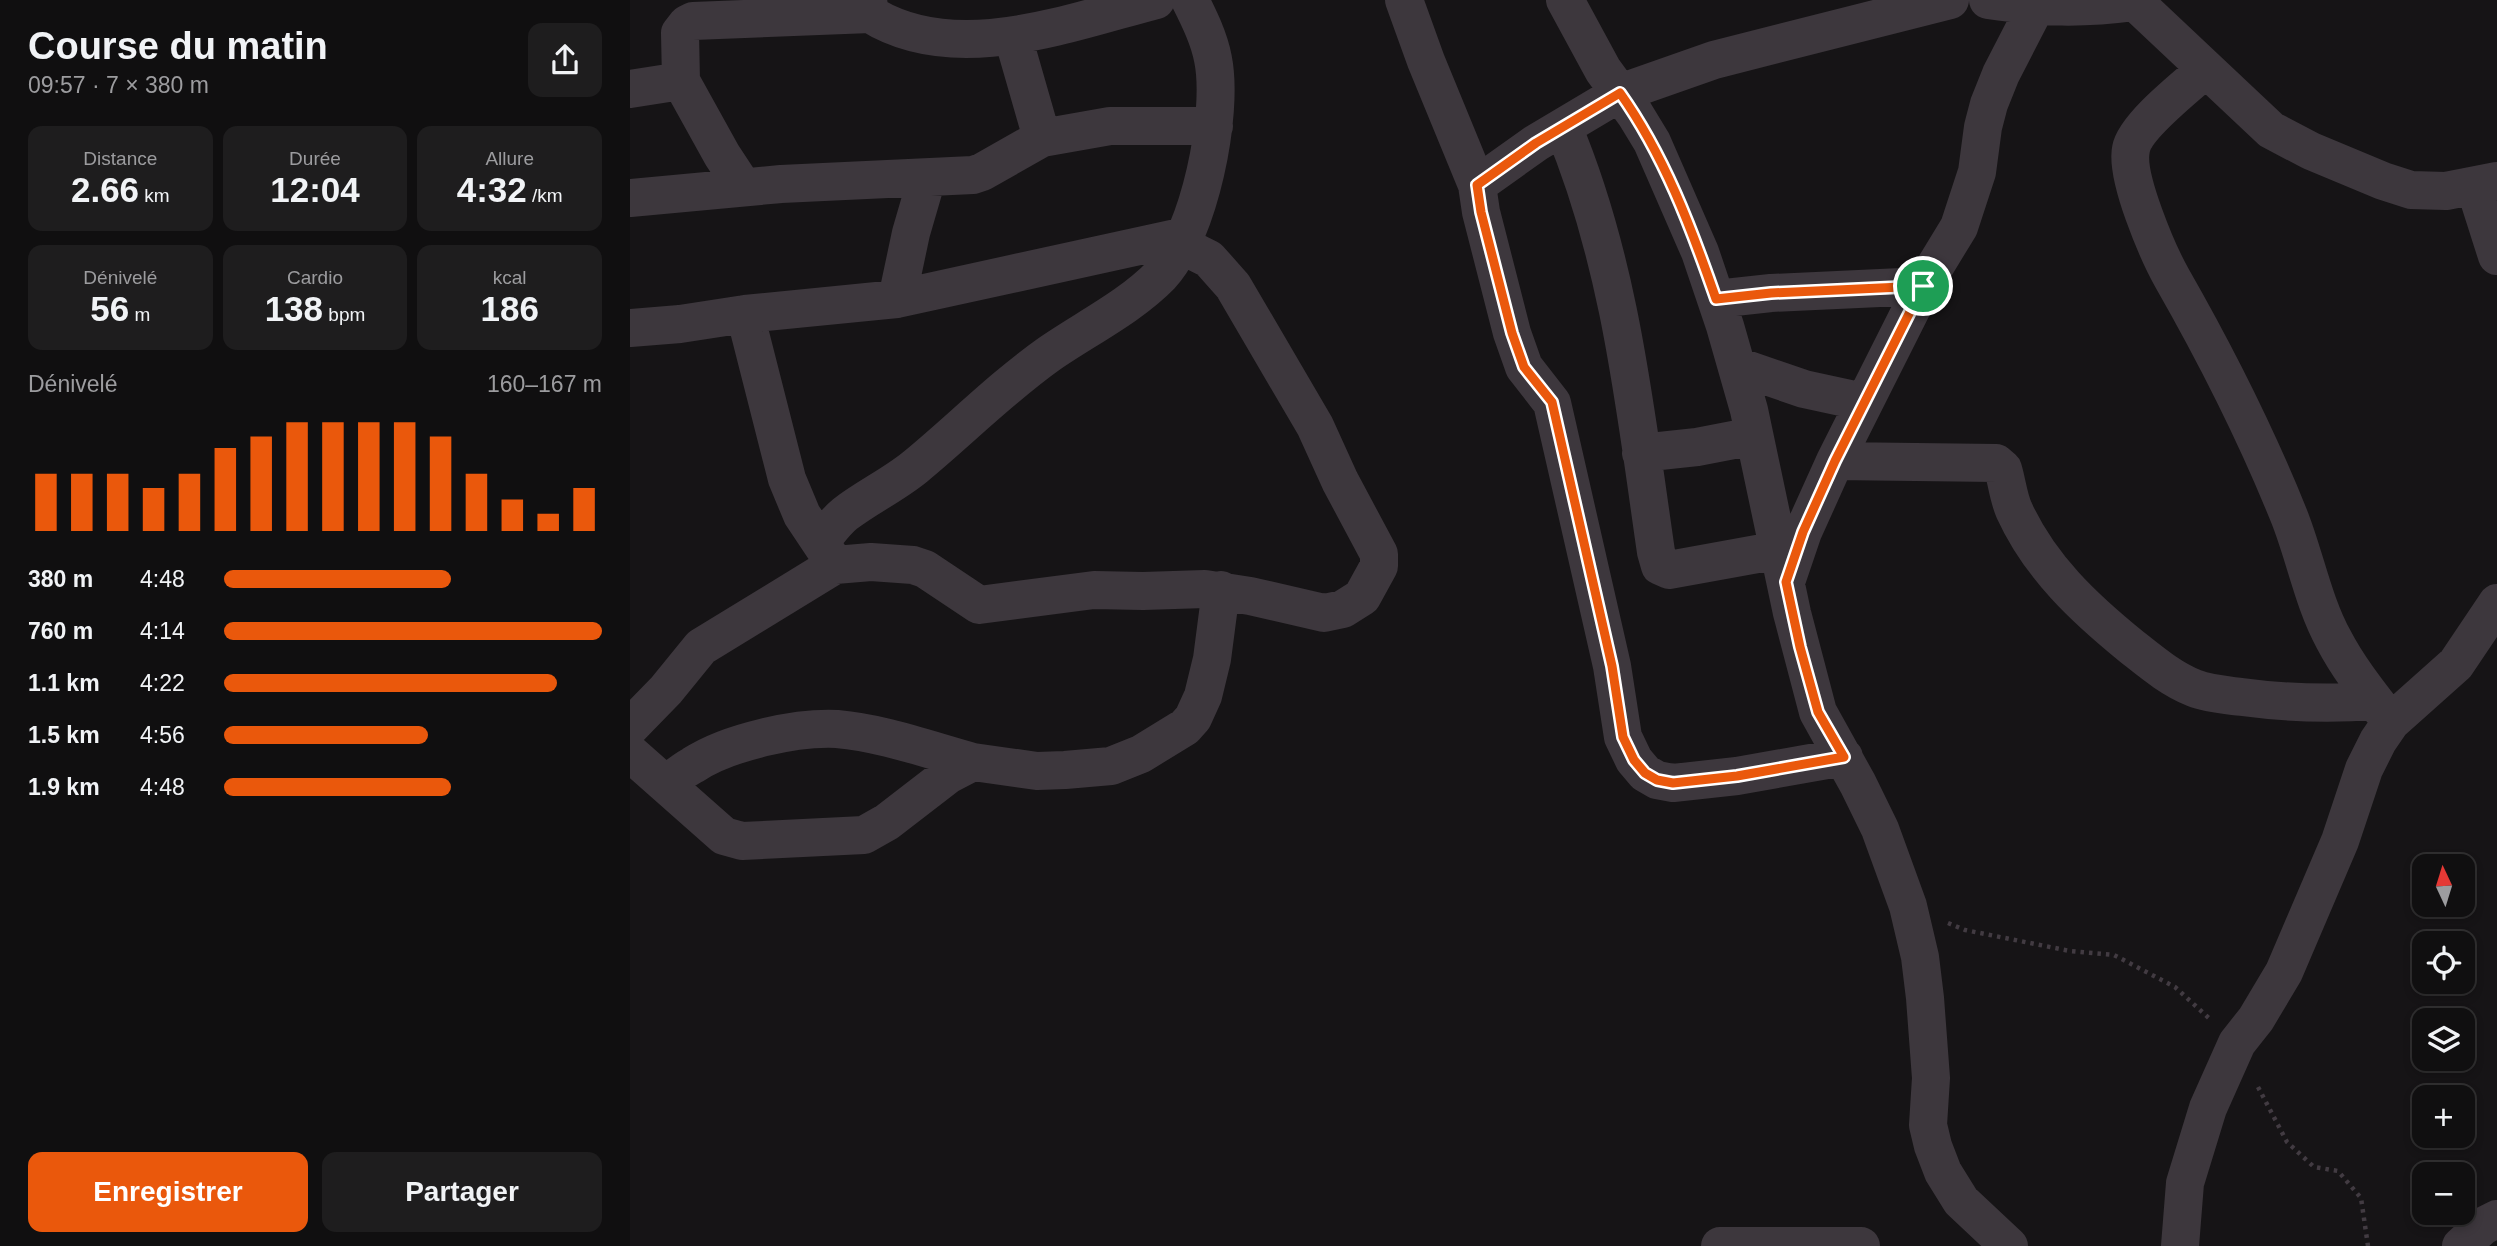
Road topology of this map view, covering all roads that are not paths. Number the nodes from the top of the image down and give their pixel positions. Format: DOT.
graph roads {
  1 [pos="1156,0"];
  2 [pos="1190,0"];
  3 [pos="1404,0"];
  4 [pos="1565,0"];
  5 [pos="1950,0"];
  6 [pos="2138,1"];
  7 [pos="2010,2"];
  8 [pos="869,7"];
  9 [pos="1013,37"];
  10 [pos="2206,69"];
  11 [pos="681,81"];
  12 [pos="630,89"];
  13 [pos="1620,93"];
  14 [pos="1214,126"];
  15 [pos="1563,127"];
  16 [pos="1042,138"];
  17 [pos="928,178"];
  18 [pos="2486,184"];
  19 [pos="1477,185"];
  20 [pos="743,187"];
  21 [pos="630,198"];
  22 [pos="1183,242"];
  23 [pos="2497,256"];
  24 [pos="1923,286"];
  25 [pos="897,299"];
  26 [pos="1716,299"];
  27 [pos="745,314"];
  28 [pos="630,328"];
  29 [pos="1737,366"];
  30 [pos="1864,402"];
  31 [pos="1754,436"];
  32 [pos="1641,453"];
  33 [pos="1835,461"];
  34 [pos="828,553"];
  35 [pos="1782,566"];
  36 [pos="1221,590"];
  37 [pos="2497,603"];
  38 [pos="2383,712"];
  39 [pos="630,727"];
  40 [pos="630,752"];
  41 [pos="1844,757"];
  42 [pos="973,762"];
  43 [pos="667,784"];
  44 [pos="2497,1219"];
  45 [pos="1720,1246"];
  46 [pos="1861,1246"];
  47 [pos="2009,1246"];
  48 [pos="2180,1246"];
  49 [pos="2461,1246"];
  1 -- 9 [label="street"];
  2 -- 14 [label="street"];
  3 -- 19 [label="street"];
  4 -- 13 [label="street"];
  5 -- 13 [label="street"];
  6 -- 7 [label="street"];
  6 -- 10 [label="street"];
  7 -- 24 [label="street"];
  8 -- 9 [label="street"];
  8 -- 11 [label="street"];
  9 -- 16 [label="street"];
  10 -- 18 [label="street"];
  10 -- 38 [label="street"];
  11 -- 12 [label="street"];
  11 -- 20 [label="street"];
  13 -- 15 [label="street"];
  13 -- 26 [label="street"];
  14 -- 16 [label="street"];
  14 -- 22 [label="street"];
  15 -- 19 [label="street"];
  15 -- 32 [label="street"];
  16 -- 17 [label="street"];
  17 -- 20 [label="street"];
  17 -- 25 [label="street"];
  18 -- 23 [label="street"];
  19 -- 41 [label="street"];
  20 -- 21 [label="street"];
  22 -- 25 [label="street"];
  22 -- 34 [label="street"];
  22 -- 36 [label="street"];
  24 -- 26 [label="street"];
  24 -- 30 [label="street"];
  25 -- 27 [label="street"];
  26 -- 29 [label="street"];
  27 -- 28 [label="street"];
  27 -- 34 [label="street"];
  29 -- 30 [label="street"];
  29 -- 31 [label="street"];
  30 -- 33 [label="street"];
  31 -- 32 [label="street"];
  31 -- 35 [label="street"];
  32 -- 35 [label="street"];
  33 -- 35 [label="street"];
  33 -- 38 [label="street"];
  34 -- 36 [label="street"];
  34 -- 39 [label="street"];
  35 -- 41 [label="street"];
  36 -- 42 [label="street"];
  37 -- 38 [label="street"];
  38 -- 48 [label="street"];
  40 -- 43 [label="street"];
  41 -- 47 [label="street"];
  42 -- 43 [label="street"];
  42 -- 43 [label="street"];
  44 -- 49 [label="street"];
  45 -- 46 [label="street"];
}
